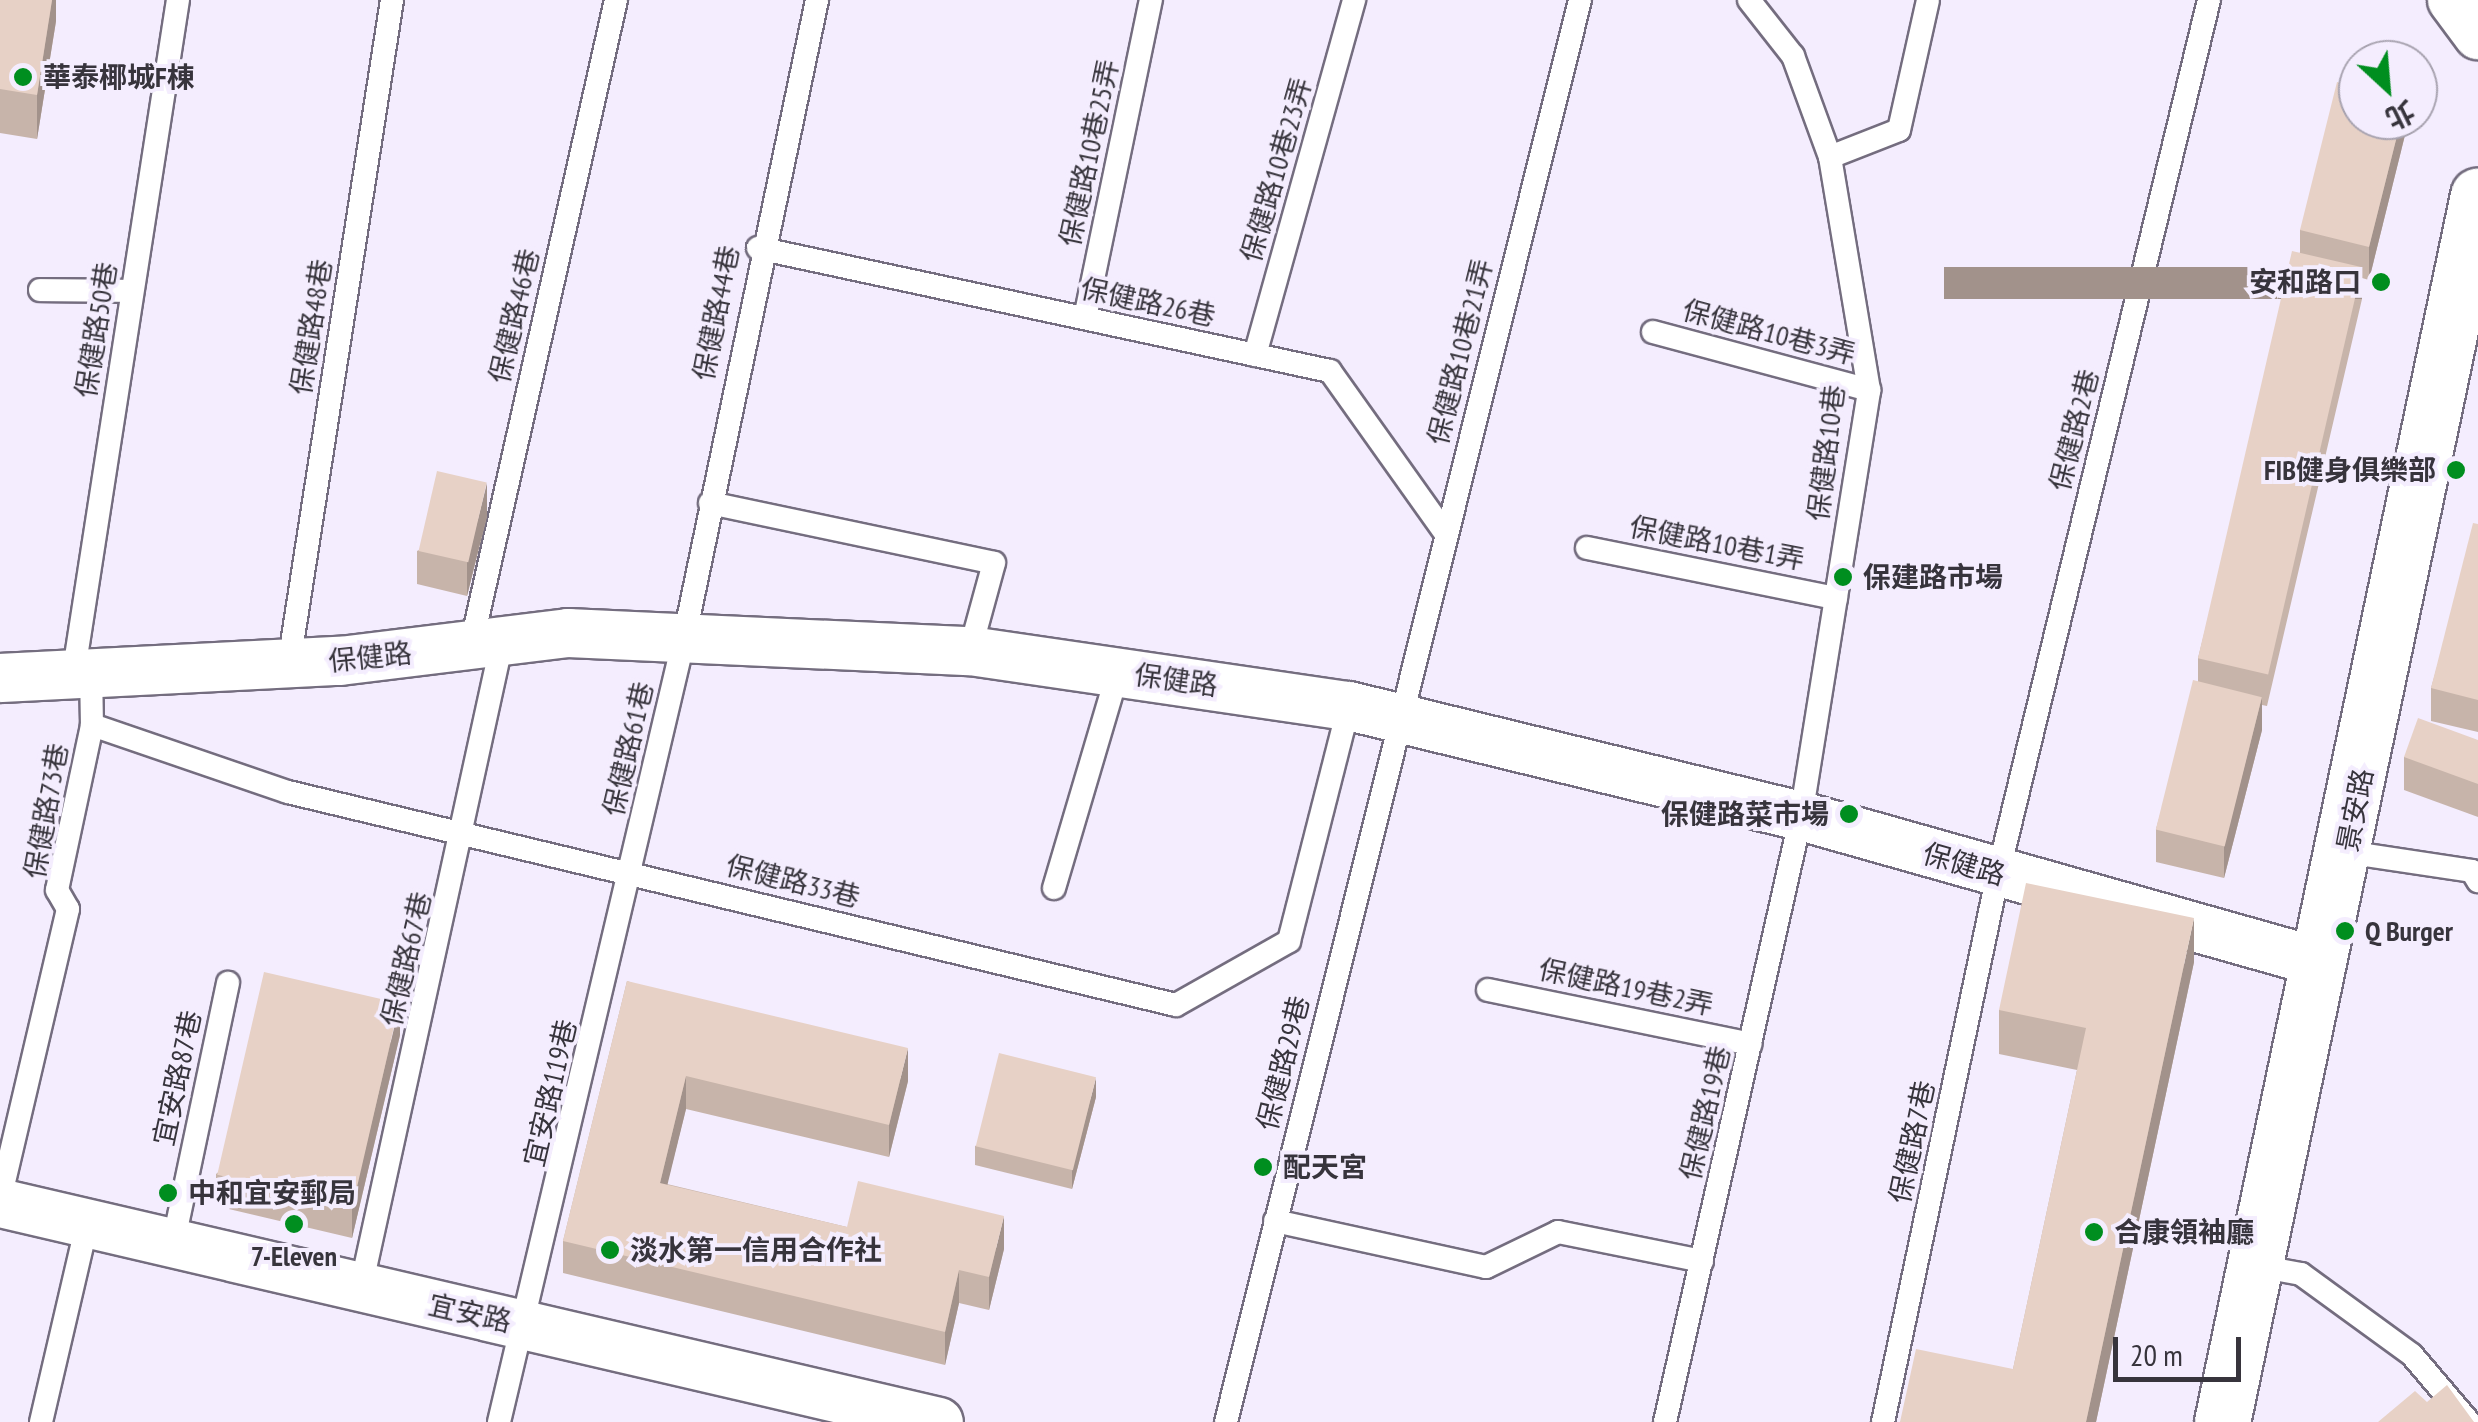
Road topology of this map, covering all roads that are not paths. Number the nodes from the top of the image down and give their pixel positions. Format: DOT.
graph roads {
  1 [pos="178,0"];
  2 [pos="392,0"];
  3 [pos="616,0"];
  4 [pos="817,0"];
  5 [pos="1151,0"];
  6 [pos="1354,0"];
  7 [pos="1580,0"];
  8 [pos="1748,0"];
  9 [pos="1928,0"];
  10 [pos="2209,0"];
  11 [pos="2452,0"];
  12 [pos="2478,35"];
  13 [pos="1830,157"];
  14 [pos="2478,195"];
  15 [pos="758,248"];
  16 [pos="40,290"];
  17 [pos="132,292"];
  18 [pos="1085,318"];
  19 [pos="1654,332"];
  20 [pos="1255,356"];
  21 [pos="1869,390"];
  22 [pos="710,503"];
  23 [pos="1446,534"];
  24 [pos="1587,548"];
  25 [pos="1836,598"];
  26 [pos="684,638"];
  27 [pos="487,644"];
  28 [pos="970,651"];
  29 [pos="289,663"];
  30 [pos="83,670"];
  31 [pos="1118,672"];
  32 [pos="0,678"];
  33 [pos="1349,706"];
  34 [pos="1400,718"];
  35 [pos="92,724"];
  36 [pos="1802,816"];
  37 [pos="466,834"];
  38 [pos="2346,852"];
  39 [pos="631,872"];
  40 [pos="1998,874"];
  41 [pos="2478,881"];
  42 [pos="1054,888"];
  43 [pos="2322,963"];
  44 [pos="228,983"];
  45 [pos="1488,990"];
  46 [pos="1751,1044"];
  47 [pos="0,1201"];
  48 [pos="1275,1221"];
  49 [pos="87,1224"];
  50 [pos="172,1244"];
  51 [pos="1702,1261"];
  52 [pos="2252,1266"];
  53 [pos="361,1288"];
  54 [pos="527,1326"];
  55 [pos="40,1422"];
  56 [pos="498,1422"];
  57 [pos="940,1422"];
  58 [pos="1226,1422"];
  59 [pos="1665,1422"];
  60 [pos="1884,1422"];
  61 [pos="2222,1422"];
  62 [pos="2469,1422"];
  1 -- 17 [label="lane, 保健路50巷"];
  2 -- 29 [label="lane, 保健路48巷"];
  3 -- 27 [label="lane, 保健路46巷"];
  4 -- 15 [label="lane, 保健路44巷"];
  5 -- 18 [label="lane, 保健路10巷25弄"];
  6 -- 20 [label="lane, 保健路10巷23弄"];
  7 -- 23 [label="lane, 保健路10巷21弄"];
  8 -- 13 [label="lane, 保健路10巷"];
  9 -- 13 [label="lane"];
  10 -- 40 [label="lane, 保健路2巷"];
  11 -- 12 [label="street"];
  13 -- 21 [label="lane, 保健路10巷"];
  14 -- 38 [label="main road, 景安路"];
  15 -- 18 [label="lane, 保健路26巷"];
  15 -- 22 [label="lane, 保健路44巷"];
  16 -- 17 [label="lane"];
  17 -- 30 [label="lane, 保健路50巷"];
  18 -- 20 [label="lane, 保健路26巷"];
  19 -- 21 [label="lane, 保健路10巷3弄"];
  20 -- 23 [label="lane, 保健路26巷"];
  21 -- 25 [label="lane, 保健路10巷"];
  22 -- 26 [label="lane, 保健路44巷"];
  22 -- 28 [label="lane"];
  23 -- 34 [label="lane, 保健路10巷21弄"];
  24 -- 25 [label="lane, 保健路10巷1弄"];
  25 -- 36 [label="lane, 保健路10巷"];
  26 -- 27 [label="street, 保健路"];
  26 -- 28 [label="street, 保健路"];
  26 -- 39 [label="lane, 保健路61巷"];
  27 -- 29 [label="street, 保健路"];
  27 -- 37 [label="lane, 保健路67巷"];
  28 -- 31 [label="street, 保健路"];
  29 -- 30 [label="street, 保健路"];
  30 -- 32 [label="street, 保健路"];
  30 -- 35 [label="lane"];
  31 -- 33 [label="street, 保健路"];
  31 -- 42 [label="lane"];
  33 -- 34 [label="street, 保健路"];
  33 -- 39 [label="lane, 保健路33巷"];
  34 -- 36 [label="street, 保健路"];
  34 -- 48 [label="lane, 保健路29巷"];
  35 -- 37 [label="lane, 保健路33巷"];
  35 -- 47 [label="lane, 保健路73巷"];
  36 -- 40 [label="street, 保健路"];
  36 -- 46 [label="lane, 保健路19巷"];
  37 -- 39 [label="lane, 保健路33巷"];
  37 -- 53 [label="lane, 保健路67巷"];
  38 -- 41 [label="lane"];
  38 -- 43 [label="main road, 景安路"];
  39 -- 54 [label="lane, 宜安路119巷"];
  40 -- 43 [label="street, 保健路"];
  40 -- 60 [label="lane, 保健路7巷"];
  43 -- 52 [label="main road, 景安路"];
  44 -- 50 [label="lane, 宜安路87巷"];
  45 -- 46 [label="lane, 保健路19巷2弄"];
  46 -- 51 [label="lane, 保健路19巷"];
  47 -- 49 [label="street, 宜安路"];
  48 -- 51 [label="lane"];
  48 -- 58 [label="lane, 保健路29巷"];
  49 -- 50 [label="street, 宜安路"];
  49 -- 55 [label="lane"];
  50 -- 53 [label="street, 宜安路"];
  51 -- 59 [label="lane, 保健路19巷"];
  52 -- 61 [label="main road, 景安路"];
  52 -- 62 [label="lane"];
  53 -- 54 [label="street, 宜安路"];
  54 -- 56 [label="lane, 宜安路119巷"];
  54 -- 57 [label="street, 宜安路"];
}
